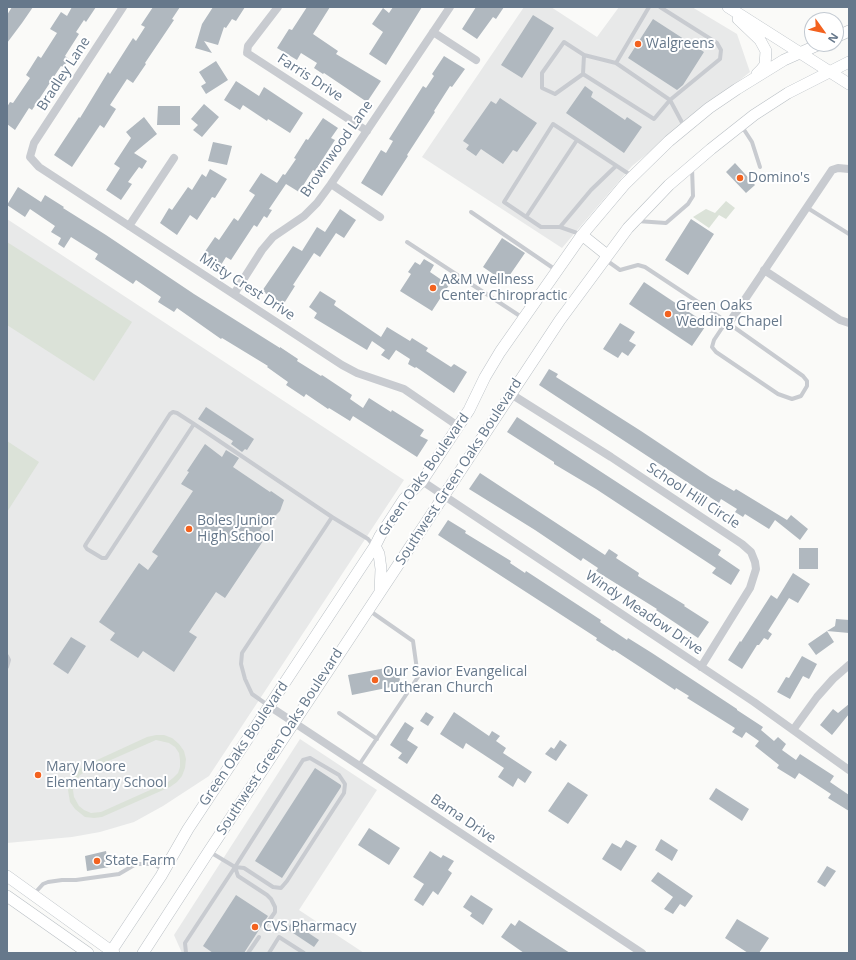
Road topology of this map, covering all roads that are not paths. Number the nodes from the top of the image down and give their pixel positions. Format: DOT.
graph roads {
  1 [pos="123,7"];
  2 [pos="278,7"];
  3 [pos="450,7"];
  4 [pos="649,7"];
  5 [pos="660,7"];
  6 [pos="730,8"];
  7 [pos="433,32"];
  8 [pos="804,51"];
  9 [pos="800,53"];
  10 [pos="584,55"];
  11 [pos="476,60"];
  12 [pos="616,62"];
  13 [pos="849,62"];
  14 [pos="829,71"];
  15 [pos="583,74"];
  16 [pos="749,82"];
  17 [pos="849,84"];
  18 [pos="670,100"];
  19 [pos="741,125"];
  20 [pos="685,128"];
  21 [pos="367,131"];
  22 [pos="577,140"];
  23 [pos="30,157"];
  24 [pos="174,158"];
  25 [pos="692,165"];
  26 [pos="616,166"];
  27 [pos="760,167"];
  28 [pos="849,169"];
  29 [pos="632,177"];
  30 [pos="332,184"];
  31 [pos="806,207"];
  32 [pos="470,212"];
  33 [pos="380,217"];
  34 [pos="526,217"];
  35 [pos="635,220"];
  36 [pos="129,226"];
  37 [pos="560,227"];
  38 [pos="849,234"];
  39 [pos="582,235"];
  40 [pos="407,242"];
  41 [pos="606,257"];
  42 [pos="764,270"];
  43 [pos="556,271"];
  44 [pos="234,294"];
  45 [pos="523,318"];
  46 [pos="728,322"];
  47 [pos="849,323"];
  48 [pos="511,394"];
  49 [pos="194,424"];
  50 [pos="458,426"];
  51 [pos="422,481"];
  52 [pos="444,496"];
  53 [pos="332,517"];
  54 [pos="375,546"];
  55 [pos="380,592"];
  56 [pos="368,610"];
  57 [pos="7,656"];
  58 [pos="849,666"];
  59 [pos="7,667"];
  60 [pos="701,667"];
  61 [pos="270,706"];
  62 [pos="338,713"];
  63 [pos="294,722"];
  64 [pos="793,730"];
  65 [pos="377,739"];
  66 [pos="359,765"];
  67 [pos="849,770"];
  68 [pos="209,851"];
  69 [pos="235,867"];
  70 [pos="164,871"];
  71 [pos="7,876"];
  72 [pos="34,895"];
  73 [pos="7,896"];
  74 [pos="264,928"];
  75 [pos="259,937"];
  76 [pos="112,952"];
  77 [pos="88,953"];
  78 [pos="143,953"];
  79 [pos="186,953"];
  80 [pos="248,953"];
  81 [pos="269,953"];
  82 [pos="304,953"];
  83 [pos="642,953"];
  1 -- 23 [label="street, Bradley Lane"];
  2 -- 21 [label="street, Farris Drive"];
  3 -- 7 [label="street, Brownwood Lane"];
  4 -- 12 [label="lane"];
  5 -- 18 [label="lane"];
  6 -- 9 [label="main road"];
  6 -- 16 [label="main road"];
  7 -- 11 [label="street"];
  7 -- 21 [label="street, Brownwood Lane"];
  8 -- 9 [label="main road, Green Oaks Boulevard"];
  9 -- 14 [label="main road"];
  9 -- 16 [label="main road, Green Oaks Boulevard"];
  10 -- 12 [label="lane"];
  10 -- 15 [label="lane"];
  10 -- 15 [label="lane"];
  12 -- 18 [label="lane"];
  13 -- 14 [label="main road, Southwest Green Oaks Boulevard"];
  14 -- 17 [label="main road"];
  14 -- 19 [label="main road, Southwest Green Oaks Boulevard"];
  15 -- 18 [label="lane"];
  16 -- 20 [label="main road, Green Oaks Boulevard"];
  18 -- 20 [label="lane"];
  19 -- 25 [label="main road, Southwest Green Oaks Boulevard"];
  19 -- 27 [label="lane"];
  20 -- 29 [label="main road, Green Oaks Boulevard"];
  21 -- 30 [label="street, Brownwood Lane"];
  22 -- 26 [label="lane"];
  22 -- 34 [label="lane"];
  22 -- 34 [label="lane"];
  23 -- 36 [label="street, Misty Crest Drive"];
  24 -- 36 [label="street"];
  25 -- 35 [label="main road, Southwest Green Oaks Boulevard"];
  25 -- 35 [label="lane"];
  26 -- 29 [label="lane"];
  26 -- 37 [label="lane"];
  28 -- 31 [label="street"];
  29 -- 39 [label="main road, Green Oaks Boulevard"];
  30 -- 33 [label="street"];
  30 -- 44 [label="street, Brownwood Lane"];
  31 -- 38 [label="lane"];
  31 -- 42 [label="street"];
  32 -- 43 [label="lane"];
  34 -- 37 [label="lane"];
  35 -- 41 [label="main road, Southwest Green Oaks Boulevard"];
  36 -- 44 [label="street, Misty Crest Drive"];
  37 -- 39 [label="lane"];
  39 -- 41 [label="main road"];
  39 -- 43 [label="main road, Green Oaks Boulevard"];
  40 -- 45 [label="lane"];
  41 -- 46 [label="lane"];
  41 -- 48 [label="main road, Southwest Green Oaks Boulevard"];
  42 -- 46 [label="street"];
  42 -- 47 [label="street"];
  43 -- 45 [label="main road, Green Oaks Boulevard"];
  44 -- 50 [label="street, Misty Crest Drive"];
  45 -- 50 [label="main road, Green Oaks Boulevard"];
  46 -- 46 [label="lane"];
  48 -- 52 [label="main road, Southwest Green Oaks Boulevard"];
  48 -- 60 [label="street, School Hill Circle"];
  49 -- 49 [label="lane"];
  49 -- 53 [label="lane"];
  50 -- 51 [label="main road, Green Oaks Boulevard"];
  51 -- 52 [label="street, Windy Meadow Drive"];
  51 -- 54 [label="main road, Green Oaks Boulevard"];
  52 -- 55 [label="main road, Southwest Green Oaks Boulevard"];
  52 -- 60 [label="street, Windy Meadow Drive"];
  53 -- 54 [label="lane"];
  53 -- 61 [label="lane"];
  54 -- 55 [label="main road"];
  54 -- 61 [label="main road, Green Oaks Boulevard"];
  55 -- 56 [label="main road, Southwest Green Oaks Boulevard"];
  56 -- 63 [label="main road, Southwest Green Oaks Boulevard"];
  56 -- 65 [label="lane"];
  57 -- 59 [label="lane"];
  58 -- 64 [label="street"];
  60 -- 64 [label="street, Windy Meadow Drive"];
  61 -- 63 [label="street, Bama Drive"];
  61 -- 70 [label="main road, Green Oaks Boulevard"];
  62 -- 65 [label="lane"];
  63 -- 66 [label="street, Bama Drive"];
  63 -- 68 [label="main road, Southwest Green Oaks Boulevard"];
  64 -- 67 [label="street, Windy Meadow Drive"];
  65 -- 66 [label="lane"];
  66 -- 83 [label="street, Bama Drive"];
  68 -- 69 [label="lane"];
  68 -- 78 [label="main road, Southwest Green Oaks Boulevard"];
  69 -- 69 [label="lane"];
  69 -- 74 [label="lane"];
  69 -- 79 [label="lane"];
  70 -- 72 [label="lane"];
  70 -- 76 [label="main road, Green Oaks Boulevard"];
  71 -- 72 [label="main road"];
  72 -- 76 [label="main road"];
  73 -- 77 [label="main road"];
  75 -- 80 [label="lane"];
  81 -- 82 [label="lane"];
}
